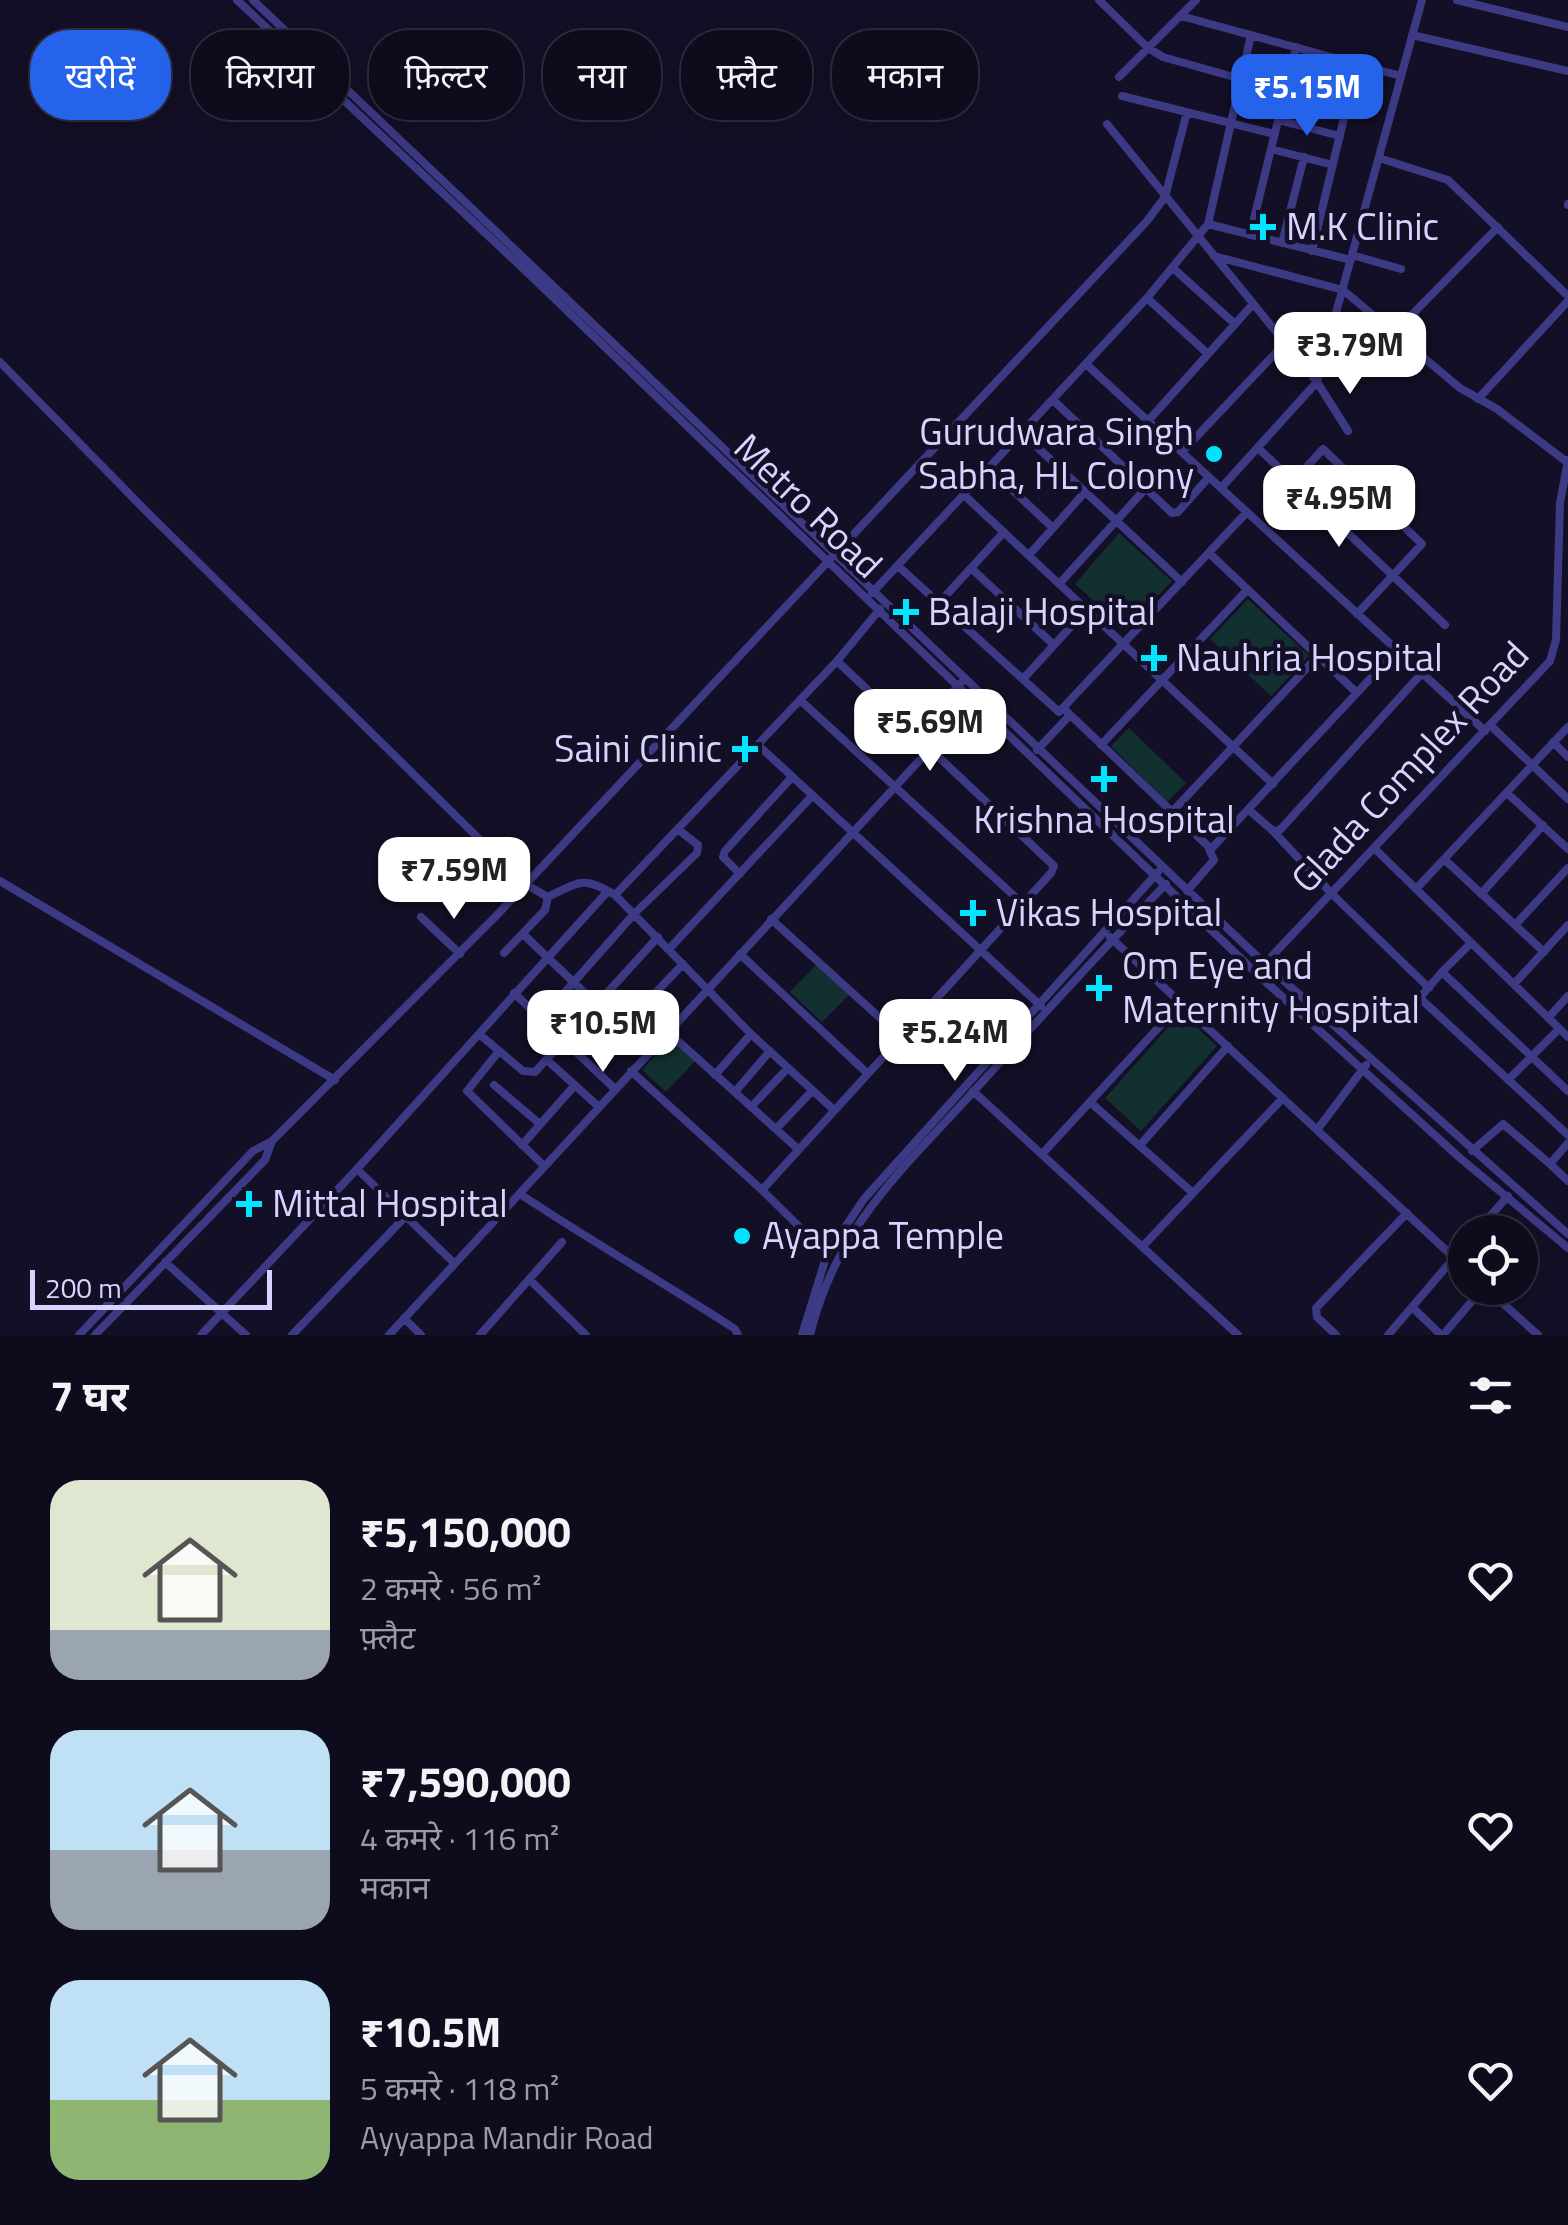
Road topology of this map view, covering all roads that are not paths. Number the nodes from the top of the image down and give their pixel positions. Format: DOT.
graph roads {
  1 [pos="237,0"];
  2 [pos="253,0"];
  3 [pos="1099,0"];
  4 [pos="1196,0"];
  5 [pos="1422,0"];
  6 [pos="1457,0"];
  7 [pos="1181,16"];
  8 [pos="1568,28"];
  9 [pos="1251,35"];
  10 [pos="1412,36"];
  11 [pos="1296,47"];
  12 [pos="1148,48"];
  13 [pos="1327,56"];
  14 [pos="1357,64"];
  15 [pos="1568,71"];
  16 [pos="1402,76"];
  17 [pos="1119,77"];
  18 [pos="1241,79"];
  19 [pos="1122,96"];
  20 [pos="1187,112"];
  21 [pos="1278,120"];
  22 [pos="1231,123"];
  23 [pos="1107,124"];
  24 [pos="1310,128"];
  25 [pos="1275,134"];
  26 [pos="1340,136"];
  27 [pos="1271,149"];
  28 [pos="1304,157"];
  29 [pos="1379,158"];
  30 [pos="1333,164"];
  31 [pos="1165,197"];
  32 [pos="1208,224"];
  33 [pos="1498,228"];
  34 [pos="1250,235"];
  35 [pos="1199,238"];
  36 [pos="1282,243"];
  37 [pos="1312,250"];
  38 [pos="1214,256"];
  39 [pos="1351,258"];
  40 [pos="1174,269"];
  41 [pos="1400,269"];
  42 [pos="1342,290"];
  43 [pos="1147,298"];
  44 [pos="1568,298"];
  45 [pos="1253,304"];
  46 [pos="1235,324"];
  47 [pos="1394,333"];
  48 [pos="1285,343"];
  49 [pos="1208,354"];
  50 [pos="0,362"];
  51 [pos="1086,364"];
  52 [pos="1317,382"];
  53 [pos="1478,398"];
  54 [pos="1053,400"];
  55 [pos="1148,420"];
  56 [pos="1348,430"];
  57 [pos="1022,433"];
  58 [pos="1258,448"];
  59 [pos="1182,452"];
  60 [pos="1568,461"];
  61 [pos="989,468"];
  62 [pos="1209,477"];
  63 [pos="1293,482"];
  64 [pos="1146,488"];
  65 [pos="1221,488"];
  66 [pos="1085,492"];
  67 [pos="964,495"];
  68 [pos="1248,512"];
  69 [pos="1116,521"];
  70 [pos="1052,528"];
  71 [pos="1004,532"];
  72 [pos="1209,553"];
  73 [pos="1029,555"];
  74 [pos="836,556"];
  75 [pos="828,564"];
  76 [pos="898,566"];
  77 [pos="971,568"];
  78 [pos="1393,576"];
  79 [pos="1182,582"];
  80 [pos="1060,583"];
  81 [pos="1248,590"];
  82 [pos="872,593"];
  83 [pos="939,602"];
  84 [pos="881,608"];
  85 [pos="1087,608"];
  86 [pos="1357,614"];
  87 [pos="1446,625"];
  88 [pos="1124,643"];
  89 [pos="1054,644"];
  90 [pos="1397,650"];
  91 [pos="1318,656"];
  92 [pos="837,662"];
  93 [pos="1422,673"];
  94 [pos="1023,680"];
  95 [pos="1163,680"];
  96 [pos="962,682"];
  97 [pos="1357,693"];
  98 [pos="800,700"];
  99 [pos="1066,711"];
  100 [pos="1568,727"];
  101 [pos="1488,728"];
  102 [pos="914,733"];
  103 [pos="1553,742"];
  104 [pos="758,745"];
  105 [pos="1101,745"];
  106 [pos="1233,747"];
  107 [pos="930,749"];
  108 [pos="1037,750"];
  109 [pos="1568,757"];
  110 [pos="1532,765"];
  111 [pos="792,777"];
  112 [pos="1273,784"];
  113 [pos="894,787"];
  114 [pos="1507,793"];
  115 [pos="812,796"];
  116 [pos="1568,799"];
  117 [pos="1249,810"];
  118 [pos="1172,812"];
  119 [pos="1543,826"];
  120 [pos="680,830"];
  121 [pos="1273,831"];
  122 [pos="852,833"];
  123 [pos="1374,848"];
  124 [pos="1208,849"];
  125 [pos="1568,849"];
  126 [pos="1444,859"];
  127 [pos="1162,867"];
  128 [pos="1568,868"];
  129 [pos="740,874"];
  130 [pos="1155,875"];
  131 [pos="0,881"];
  132 [pos="1169,881"];
  133 [pos="525,884"];
  134 [pos="1416,890"];
  135 [pos="1187,891"];
  136 [pos="612,893"];
  137 [pos="1331,893"];
  138 [pos="1482,894"];
  139 [pos="548,897"];
  140 [pos="1023,904"];
  141 [pos="634,914"];
  142 [pos="421,917"];
  143 [pos="770,920"];
  144 [pos="1515,925"];
  145 [pos="1568,925"];
  146 [pos="1104,931"];
  147 [pos="524,936"];
  148 [pos="658,938"];
  149 [pos="1113,939"];
  150 [pos="1471,943"];
  151 [pos="669,949"];
  152 [pos="978,951"];
  153 [pos="1544,952"];
  154 [pos="460,954"];
  155 [pos="504,954"];
  156 [pos="740,954"];
  157 [pos="548,957"];
  158 [pos="683,964"];
  159 [pos="1264,964"];
  160 [pos="1256,972"];
  161 [pos="1442,972"];
  162 [pos="572,982"];
  163 [pos="1514,984"];
  164 [pos="1428,988"];
  165 [pos="707,990"];
  166 [pos="514,993"];
  167 [pos="1568,996"];
  168 [pos="1038,1003"];
  169 [pos="1182,1003"];
  170 [pos="597,1006"];
  171 [pos="1046,1010"];
  172 [pos="543,1017"];
  173 [pos="1548,1018"];
  174 [pos="622,1028"];
  175 [pos="1559,1029"];
  176 [pos="668,1032"];
  177 [pos="480,1034"];
  178 [pos="751,1034"];
  179 [pos="901,1036"];
  180 [pos="1568,1038"];
  181 [pos="565,1041"];
  182 [pos="1228,1046"];
  183 [pos="499,1051"];
  184 [pos="770,1051"];
  185 [pos="648,1053"];
  186 [pos="1532,1056"];
  187 [pos="547,1060"];
  188 [pos="1367,1064"];
  189 [pos="788,1068"];
  190 [pos="631,1072"];
  191 [pos="867,1072"];
  192 [pos="715,1074"];
  193 [pos="336,1080"];
  194 [pos="1508,1080"];
  195 [pos="494,1085"];
  196 [pos="575,1085"];
  197 [pos="615,1088"];
  198 [pos="969,1088"];
  199 [pos="812,1091"];
  200 [pos="1568,1091"];
  201 [pos="734,1092"];
  202 [pos="1283,1098"];
  203 [pos="1090,1102"];
  204 [pos="598,1107"];
  205 [pos="751,1107"];
  206 [pos="834,1110"];
  207 [pos="540,1124"];
  208 [pos="776,1130"];
  209 [pos="1317,1130"];
  210 [pos="1568,1135"];
  211 [pos="272,1142"];
  212 [pos="1568,1143"];
  213 [pos="1141,1144"];
  214 [pos="522,1145"];
  215 [pos="798,1149"];
  216 [pos="1472,1151"];
  217 [pos="1042,1153"];
  218 [pos="1550,1164"];
  219 [pos="544,1166"];
  220 [pos="357,1169"];
  221 [pos="1568,1181"];
  222 [pos="1514,1189"];
  223 [pos="762,1190"];
  224 [pos="1193,1193"];
  225 [pos="520,1194"];
  226 [pos="1506,1198"];
  227 [pos="1407,1213"];
  228 [pos="1491,1215"];
  229 [pos="406,1216"];
  230 [pos="1568,1234"];
  231 [pos="562,1242"];
  232 [pos="1143,1246"];
  233 [pos="1568,1248"];
  234 [pos="1448,1252"];
  235 [pos="827,1254"];
  236 [pos="165,1262"];
  237 [pos="454,1263"];
  238 [pos="1448,1265"];
  239 [pos="530,1280"];
  240 [pos="1469,1305"];
  241 [pos="1504,1305"];
  242 [pos="1412,1307"];
  243 [pos="222,1313"];
  244 [pos="404,1318"];
  245 [pos="483,1331"];
  246 [pos="741,1334"];
  247 [pos="79,1335"];
  248 [pos="95,1335"];
  249 [pos="202,1335"];
  250 [pos="246,1335"];
  251 [pos="292,1335"];
  252 [pos="389,1335"];
  253 [pos="421,1335"];
  254 [pos="494,1335"];
  255 [pos="586,1335"];
  256 [pos="802,1335"];
  257 [pos="810,1335"];
  258 [pos="1238,1335"];
  259 [pos="1336,1335"];
  260 [pos="1388,1335"];
  261 [pos="1442,1335"];
  262 [pos="1538,1335"];
  1 -- 75 [label="street, Metro Road"];
  2 -- 74 [label="street, Metro Road"];
  3 -- 12 [label="street"];
  4 -- 7 [label="street"];
  5 -- 10 [label="street"];
  6 -- 8 [label="street"];
  7 -- 9 [label="street"];
  7 -- 12 [label="street"];
  9 -- 11 [label="street"];
  9 -- 18 [label="street"];
  10 -- 15 [label="street"];
  10 -- 16 [label="street"];
  11 -- 13 [label="street"];
  11 -- 21 [label="street"];
  12 -- 17 [label="street"];
  12 -- 18 [label="street"];
  13 -- 14 [label="street"];
  13 -- 24 [label="street"];
  14 -- 16 [label="street"];
  14 -- 26 [label="street"];
  16 -- 29 [label="street"];
  18 -- 22 [label="street"];
  19 -- 20 [label="street"];
  20 -- 22 [label="street"];
  20 -- 31 [label="street"];
  21 -- 24 [label="street"];
  21 -- 25 [label="street"];
  22 -- 25 [label="street"];
  22 -- 32 [label="street"];
  23 -- 31 [label="street"];
  24 -- 26 [label="street"];
  25 -- 27 [label="street"];
  26 -- 30 [label="street"];
  27 -- 28 [label="street"];
  27 -- 34 [label="street"];
  28 -- 30 [label="street"];
  28 -- 36 [label="street"];
  29 -- 33 [label="street"];
  29 -- 39 [label="street"];
  30 -- 37 [label="street"];
  31 -- 35 [label="street"];
  31 -- 74 [label="street"];
  32 -- 34 [label="street"];
  32 -- 35 [label="street"];
  33 -- 44 [label="street"];
  33 -- 47 [label="street"];
  34 -- 36 [label="street"];
  35 -- 38 [label="street"];
  35 -- 40 [label="street"];
  36 -- 37 [label="street"];
  37 -- 39 [label="street"];
  38 -- 42 [label="street"];
  38 -- 45 [label="street"];
  39 -- 41 [label="street"];
  39 -- 42 [label="street"];
  40 -- 43 [label="street"];
  40 -- 46 [label="street"];
  42 -- 47 [label="street"];
  42 -- 52 [label="street"];
  43 -- 49 [label="street"];
  43 -- 51 [label="street"];
  44 -- 53 [label="street"];
  45 -- 46 [label="street"];
  45 -- 48 [label="street"];
  46 -- 49 [label="street"];
  47 -- 53 [label="street"];
  48 -- 52 [label="street"];
  48 -- 59 [label="street"];
  49 -- 55 [label="street"];
  50 -- 133 [label="street"];
  51 -- 54 [label="street"];
  51 -- 55 [label="street"];
  52 -- 56 [label="street"];
  52 -- 58 [label="street"];
  53 -- 60 [label="street"];
  54 -- 57 [label="street"];
  54 -- 64 [label="street"];
  55 -- 59 [label="street"];
  57 -- 61 [label="street"];
  57 -- 66 [label="street"];
  58 -- 63 [label="street"];
  58 -- 65 [label="street"];
  59 -- 62 [label="street"];
  60 -- 101 [label="street, Glada Complex Road"];
  61 -- 67 [label="street"];
  61 -- 70 [label="street"];
  62 -- 64 [label="street"];
  62 -- 65 [label="street"];
  63 -- 78 [label="street"];
  63 -- 78 [label="street"];
  64 -- 69 [label="street"];
  65 -- 68 [label="street"];
  66 -- 69 [label="street"];
  66 -- 70 [label="street"];
  67 -- 71 [label="street"];
  67 -- 76 [label="street"];
  68 -- 72 [label="street"];
  68 -- 86 [label="street"];
  69 -- 79 [label="street"];
  69 -- 80 [label="street"];
  70 -- 73 [label="street"];
  71 -- 73 [label="street"];
  71 -- 77 [label="street"];
  72 -- 79 [label="street"];
  72 -- 81 [label="street"];
  73 -- 80 [label="street"];
  74 -- 75 [label="street"];
  74 -- 82 [label="street, Metro Road"];
  75 -- 84 [label="street, Metro Road"];
  75 -- 133 [label="street"];
  76 -- 82 [label="street"];
  76 -- 83 [label="street"];
  77 -- 83 [label="street"];
  77 -- 89 [label="street"];
  78 -- 86 [label="street"];
  78 -- 87 [label="street"];
  79 -- 88 [label="street"];
  80 -- 85 [label="street"];
  81 -- 91 [label="street"];
  81 -- 95 [label="street"];
  82 -- 84 [label="street, Metro Road"];
  83 -- 94 [label="street"];
  84 -- 92 [label="street"];
  84 -- 96 [label="street, Metro Road"];
  85 -- 88 [label="street"];
  85 -- 89 [label="street"];
  86 -- 90 [label="street"];
  88 -- 95 [label="street"];
  88 -- 99 [label="street"];
  89 -- 94 [label="street"];
  90 -- 93 [label="street"];
  90 -- 97 [label="street"];
  91 -- 97 [label="street"];
  91 -- 106 [label="street"];
  92 -- 98 [label="street"];
  92 -- 102 [label="street"];
  93 -- 101 [label="street"];
  93 -- 121 [label="street"];
  94 -- 99 [label="street"];
  95 -- 105 [label="street"];
  95 -- 106 [label="street"];
  96 -- 102 [label="street"];
  96 -- 108 [label="street, Metro Road"];
  96 -- 130 [label="street, Metro Road"];
  97 -- 112 [label="street"];
  98 -- 104 [label="street"];
  98 -- 113 [label="street"];
  99 -- 105 [label="street"];
  99 -- 108 [label="street"];
  100 -- 103 [label="street"];
  101 -- 110 [label="street"];
  101 -- 123 [label="street, Glada Complex Road"];
  102 -- 107 [label="street"];
  103 -- 109 [label="street"];
  103 -- 110 [label="street"];
  104 -- 111 [label="street"];
  104 -- 120 [label="street"];
  105 -- 118 [label="street"];
  106 -- 112 [label="street"];
  106 -- 118 [label="street"];
  107 -- 113 [label="street"];
  107 -- 140 [label="street"];
  108 -- 127 [label="street, Metro Road"];
  110 -- 114 [label="street"];
  110 -- 116 [label="street"];
  111 -- 115 [label="street"];
  111 -- 129 [label="street"];
  112 -- 117 [label="street"];
  113 -- 122 [label="street"];
  113 -- 140 [label="street"];
  114 -- 119 [label="street"];
  114 -- 126 [label="street"];
  115 -- 122 [label="street"];
  115 -- 129 [label="street"];
  117 -- 121 [label="street"];
  117 -- 124 [label="street"];
  118 -- 124 [label="street"];
  119 -- 125 [label="street"];
  119 -- 138 [label="street"];
  120 -- 136 [label="street"];
  120 -- 141 [label="street"];
  121 -- 137 [label="street"];
  122 -- 143 [label="street"];
  122 -- 152 [label="street"];
  123 -- 134 [label="street"];
  123 -- 137 [label="street, Glada Complex Road"];
  124 -- 135 [label="street"];
  126 -- 134 [label="street"];
  126 -- 138 [label="street"];
  127 -- 130 [label="street"];
  127 -- 132 [label="street, Metro Road"];
  128 -- 144 [label="street"];
  129 -- 151 [label="street"];
  130 -- 132 [label="street, Metro Road"];
  130 -- 146 [label="street"];
  131 -- 193 [label="street"];
  132 -- 135 [label="street, Metro Road"];
  132 -- 149 [label="street"];
  132 -- 160 [label="street, Metro Road"];
  133 -- 139 [label="street"];
  133 -- 154 [label="street"];
  134 -- 150 [label="street"];
  135 -- 159 [label="street, Metro Road"];
  136 -- 139 [label="street"];
  136 -- 141 [label="street"];
  136 -- 157 [label="street"];
  137 -- 159 [label="street, Glada Complex Road"];
  137 -- 164 [label="street"];
  138 -- 144 [label="street"];
  139 -- 147 [label="street"];
  140 -- 152 [label="street"];
  141 -- 148 [label="street"];
  141 -- 162 [label="street"];
  142 -- 154 [label="street"];
  143 -- 156 [label="street"];
  143 -- 179 [label="street"];
  144 -- 153 [label="street"];
  145 -- 153 [label="street"];
  146 -- 149 [label="street"];
  146 -- 168 [label="street"];
  147 -- 155 [label="street"];
  147 -- 157 [label="street"];
  148 -- 151 [label="street"];
  148 -- 170 [label="street"];
  149 -- 169 [label="street"];
  149 -- 171 [label="street"];
  150 -- 161 [label="street"];
  150 -- 163 [label="street"];
  151 -- 158 [label="street"];
  152 -- 168 [label="street"];
  152 -- 179 [label="street"];
  153 -- 163 [label="street"];
  154 -- 193 [label="street"];
  156 -- 165 [label="street"];
  156 -- 191 [label="street"];
  157 -- 162 [label="street"];
  157 -- 166 [label="street"];
  158 -- 165 [label="street"];
  158 -- 174 [label="street"];
  159 -- 160 [label="street, Glada Complex Road"];
  159 -- 188 [label="street, Metro Road"];
  160 -- 188 [label="street, Metro Road"];
  161 -- 164 [label="street"];
  161 -- 186 [label="street"];
  162 -- 170 [label="street"];
  162 -- 172 [label="street"];
  163 -- 173 [label="street"];
  164 -- 194 [label="street"];
  165 -- 176 [label="street"];
  165 -- 178 [label="street"];
  166 -- 172 [label="street"];
  166 -- 177 [label="street"];
  167 -- 173 [label="street"];
  168 -- 171 [label="street"];
  168 -- 198 [label="street"];
  169 -- 182 [label="street"];
  169 -- 203 [label="street"];
  170 -- 174 [label="street"];
  170 -- 181 [label="street"];
  171 -- 198 [label="street"];
  172 -- 181 [label="street"];
  173 -- 175 [label="street"];
  174 -- 185 [label="street"];
  175 -- 180 [label="street"];
  175 -- 186 [label="street"];
  176 -- 185 [label="street"];
  176 -- 192 [label="street"];
  177 -- 183 [label="street"];
  177 -- 220 [label="street"];
  178 -- 184 [label="street"];
  178 -- 192 [label="street"];
  179 -- 191 [label="street"];
  181 -- 187 [label="street"];
  181 -- 197 [label="street"];
  182 -- 202 [label="street"];
  182 -- 213 [label="street"];
  183 -- 187 [label="street"];
  183 -- 214 [label="street"];
  184 -- 189 [label="street"];
  184 -- 201 [label="street"];
  185 -- 190 [label="street"];
  186 -- 194 [label="street"];
  186 -- 200 [label="street"];
  187 -- 196 [label="street"];
  188 -- 209 [label="street"];
  188 -- 216 [label="street, Metro Road"];
  188 -- 226 [label="street, Metro Road"];
  189 -- 199 [label="street"];
  189 -- 205 [label="street"];
  190 -- 197 [label="street"];
  190 -- 223 [label="street"];
  191 -- 206 [label="street"];
  192 -- 201 [label="street"];
  193 -- 211 [label="street"];
  194 -- 210 [label="street"];
  195 -- 207 [label="street"];
  196 -- 204 [label="street"];
  196 -- 207 [label="street"];
  197 -- 204 [label="street"];
  198 -- 217 [label="street"];
  198 -- 235 [label="street"];
  198 -- 257 [label="street"];
  199 -- 206 [label="street"];
  199 -- 208 [label="street"];
  201 -- 205 [label="street"];
  202 -- 209 [label="street"];
  202 -- 224 [label="street"];
  203 -- 213 [label="street"];
  203 -- 217 [label="street"];
  204 -- 219 [label="street"];
  205 -- 208 [label="street"];
  206 -- 215 [label="street"];
  207 -- 214 [label="street"];
  208 -- 215 [label="street"];
  209 -- 227 [label="street"];
  211 -- 236 [label="street"];
  211 -- 247 [label="street"];
  212 -- 218 [label="street"];
  213 -- 224 [label="street"];
  214 -- 219 [label="street"];
  215 -- 223 [label="street"];
  216 -- 218 [label="street"];
  216 -- 222 [label="street, Metro Road"];
  217 -- 232 [label="street"];
  218 -- 221 [label="street"];
  219 -- 225 [label="street"];
  220 -- 229 [label="street"];
  220 -- 243 [label="street"];
  222 -- 226 [label="street"];
  222 -- 230 [label="street, Metro Road"];
  223 -- 235 [label="street"];
  224 -- 232 [label="street"];
  225 -- 237 [label="street"];
  225 -- 246 [label="street"];
  226 -- 228 [label="street"];
  226 -- 233 [label="street, Metro Road"];
  227 -- 234 [label="street"];
  227 -- 259 [label="street"];
  229 -- 237 [label="street"];
  229 -- 251 [label="street"];
  231 -- 239 [label="street"];
  232 -- 258 [label="street"];
  235 -- 256 [label="street"];
  236 -- 243 [label="street"];
  236 -- 248 [label="street"];
  237 -- 244 [label="street"];
  238 -- 242 [label="street"];
  239 -- 245 [label="street"];
  239 -- 255 [label="street"];
  240 -- 261 [label="street"];
  241 -- 262 [label="street"];
  242 -- 260 [label="street"];
  242 -- 261 [label="street"];
  243 -- 249 [label="street"];
  243 -- 250 [label="street"];
  244 -- 252 [label="street"];
  244 -- 253 [label="street"];
  245 -- 254 [label="street"];
}
